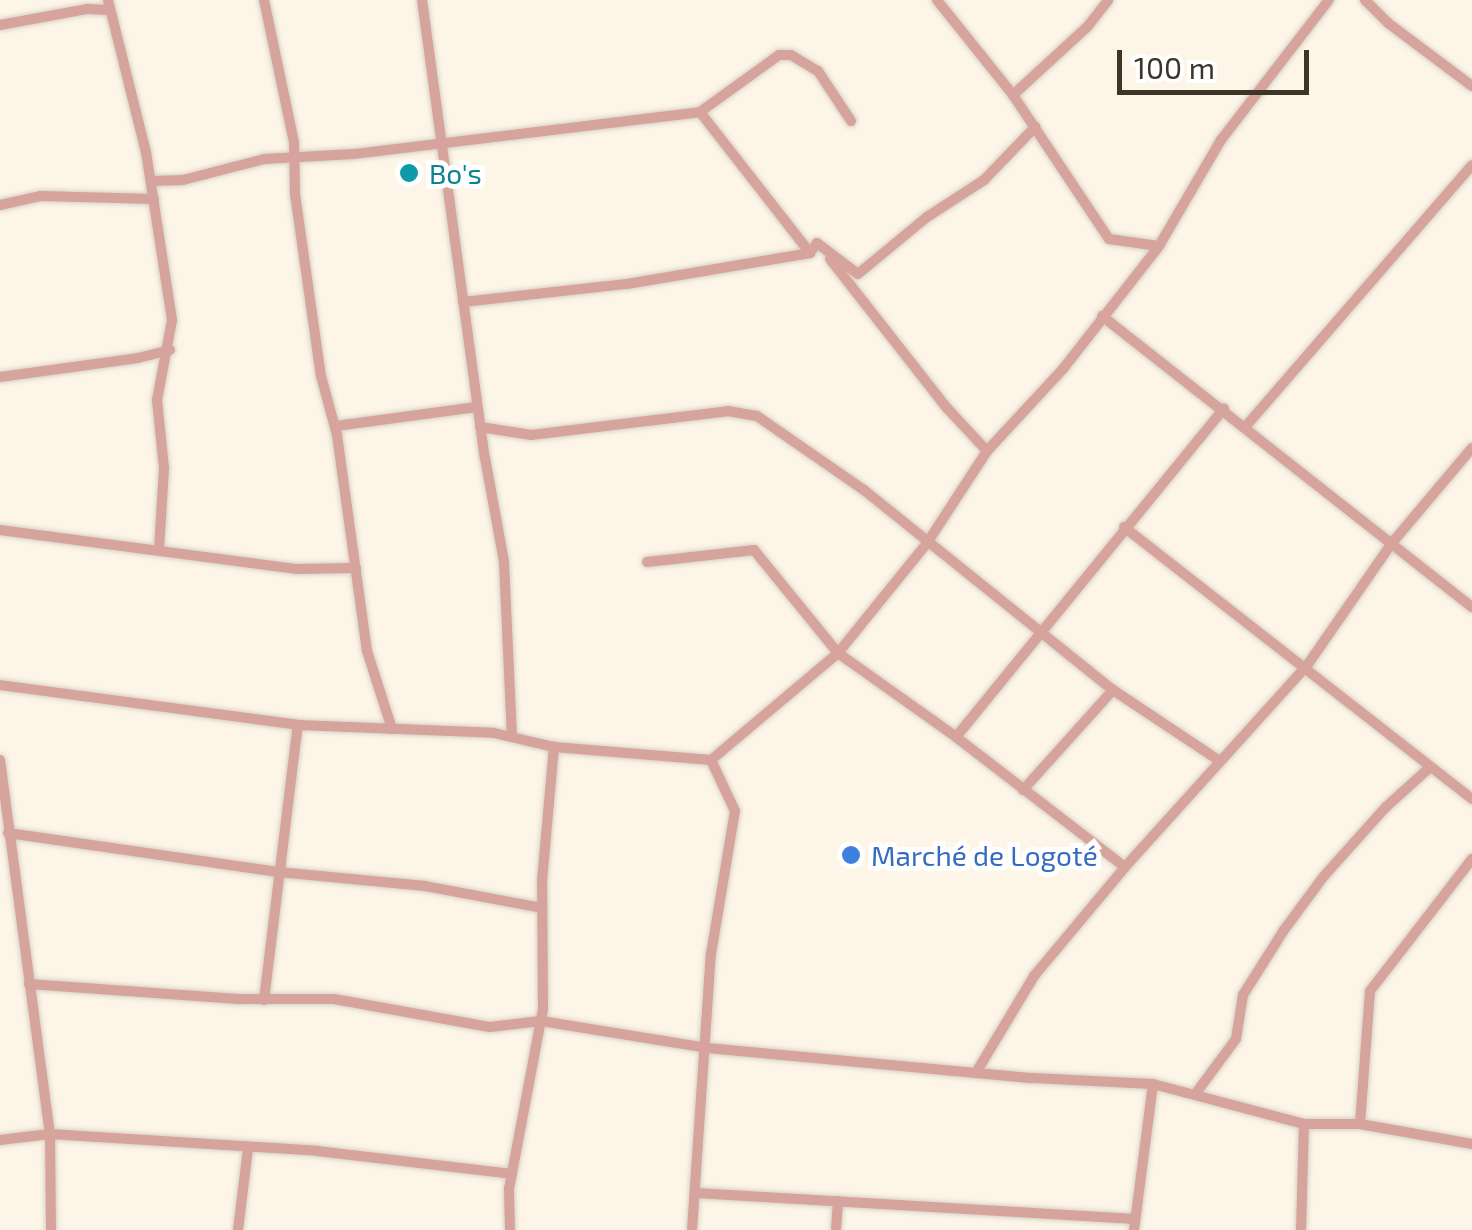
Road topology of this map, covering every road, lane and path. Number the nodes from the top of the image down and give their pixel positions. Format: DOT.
graph roads {
  1 [pos="264,0"];
  2 [pos="422,0"];
  3 [pos="938,0"];
  4 [pos="1108,0"];
  5 [pos="1330,0"];
  6 [pos="1365,0"];
  7 [pos="108,5"];
  8 [pos="0,25"];
  9 [pos="1472,86"];
  10 [pos="1013,95"];
  11 [pos="700,112"];
  12 [pos="851,121"];
  13 [pos="1036,127"];
  14 [pos="442,144"];
  15 [pos="295,158"];
  16 [pos="1472,165"];
  17 [pos="152,181"];
  18 [pos="154,200"];
  19 [pos="0,204"];
  20 [pos="1158,246"];
  21 [pos="813,248"];
  22 [pos="463,302"];
  23 [pos="1102,316"];
  24 [pos="170,350"];
  25 [pos="0,377"];
  26 [pos="478,407"];
  27 [pos="1224,408"];
  28 [pos="336,426"];
  29 [pos="1246,426"];
  30 [pos="480,428"];
  31 [pos="1472,448"];
  32 [pos="987,452"];
  33 [pos="1124,527"];
  34 [pos="0,530"];
  35 [pos="927,543"];
  36 [pos="1392,543"];
  37 [pos="159,550"];
  38 [pos="647,562"];
  39 [pos="356,568"];
  40 [pos="1472,607"];
  41 [pos="1044,633"];
  42 [pos="838,653"];
  43 [pos="1306,667"];
  44 [pos="0,685"];
  45 [pos="1113,690"];
  46 [pos="298,725"];
  47 [pos="392,728"];
  48 [pos="512,736"];
  49 [pos="956,737"];
  50 [pos="554,747"];
  51 [pos="0,760"];
  52 [pos="711,760"];
  53 [pos="1220,760"];
  54 [pos="1428,769"];
  55 [pos="1024,790"];
  56 [pos="1472,799"];
  57 [pos="8,832"];
  58 [pos="1472,858"];
  59 [pos="1125,867"];
  60 [pos="278,872"];
  61 [pos="542,908"];
  62 [pos="29,984"];
  63 [pos="264,1000"];
  64 [pos="541,1021"];
  65 [pos="708,1048"];
  66 [pos="977,1072"];
  67 [pos="1154,1084"];
  68 [pos="1196,1093"];
  69 [pos="1304,1124"];
  70 [pos="1360,1124"];
  71 [pos="50,1134"];
  72 [pos="0,1140"];
  73 [pos="1472,1144"];
  74 [pos="248,1149"];
  75 [pos="512,1174"];
  76 [pos="696,1193"];
  77 [pos="838,1202"];
  78 [pos="1135,1224"];
  79 [pos="51,1230"];
  80 [pos="238,1230"];
  81 [pos="510,1230"];
  82 [pos="692,1230"];
  83 [pos="836,1230"];
  84 [pos="1301,1230"];
  1 -- 15 [label="street"];
  2 -- 14 [label="street"];
  3 -- 10 [label="street"];
  4 -- 10 [label="street"];
  5 -- 20 [label="street"];
  6 -- 9 [label="street"];
  7 -- 8 [label="street"];
  7 -- 17 [label="street"];
  10 -- 13 [label="street"];
  11 -- 12 [label="street"];
  11 -- 14 [label="street"];
  11 -- 21 [label="street"];
  13 -- 20 [label="street"];
  13 -- 21 [label="street"];
  14 -- 15 [label="street"];
  14 -- 22 [label="street"];
  15 -- 17 [label="street"];
  15 -- 28 [label="street"];
  16 -- 29 [label="street"];
  17 -- 18 [label="street"];
  18 -- 19 [label="street"];
  18 -- 24 [label="street"];
  20 -- 23 [label="street"];
  21 -- 22 [label="street"];
  21 -- 32 [label="street"];
  22 -- 26 [label="street"];
  23 -- 27 [label="street"];
  23 -- 32 [label="street"];
  24 -- 25 [label="street"];
  24 -- 37 [label="street"];
  26 -- 28 [label="street"];
  26 -- 30 [label="street"];
  27 -- 29 [label="street"];
  27 -- 33 [label="street"];
  28 -- 39 [label="street"];
  29 -- 36 [label="street"];
  30 -- 35 [label="street"];
  30 -- 48 [label="street"];
  31 -- 36 [label="street"];
  32 -- 35 [label="street"];
  33 -- 41 [label="street"];
  33 -- 43 [label="street"];
  34 -- 37 [label="street"];
  35 -- 41 [label="street"];
  35 -- 42 [label="street"];
  36 -- 40 [label="street"];
  36 -- 43 [label="street"];
  37 -- 39 [label="street"];
  38 -- 42 [label="street"];
  39 -- 47 [label="street"];
  41 -- 45 [label="street"];
  41 -- 49 [label="street"];
  42 -- 49 [label="street"];
  42 -- 52 [label="street"];
  43 -- 53 [label="street"];
  43 -- 54 [label="street"];
  44 -- 46 [label="street"];
  45 -- 53 [label="street"];
  45 -- 55 [label="street"];
  46 -- 47 [label="street"];
  46 -- 60 [label="street"];
  47 -- 48 [label="street"];
  48 -- 50 [label="street"];
  49 -- 55 [label="street"];
  50 -- 52 [label="street"];
  50 -- 61 [label="street"];
  51 -- 57 [label="street"];
  52 -- 65 [label="street"];
  53 -- 59 [label="street"];
  54 -- 56 [label="street"];
  54 -- 68 [label="street"];
  55 -- 59 [label="street"];
  57 -- 60 [label="street"];
  57 -- 62 [label="street"];
  58 -- 70 [label="street"];
  59 -- 66 [label="street"];
  60 -- 61 [label="street"];
  60 -- 63 [label="street"];
  61 -- 64 [label="street"];
  62 -- 63 [label="street"];
  62 -- 71 [label="street"];
  63 -- 64 [label="street"];
  64 -- 65 [label="street"];
  64 -- 75 [label="street"];
  65 -- 66 [label="street"];
  65 -- 76 [label="street"];
  66 -- 67 [label="street"];
  67 -- 68 [label="street"];
  67 -- 78 [label="street"];
  68 -- 69 [label="street"];
  69 -- 70 [label="street"];
  69 -- 84 [label="street"];
  70 -- 73 [label="street"];
  71 -- 72 [label="street"];
  71 -- 74 [label="street"];
  71 -- 79 [label="street"];
  74 -- 75 [label="street"];
  74 -- 80 [label="street"];
  75 -- 81 [label="street"];
  76 -- 77 [label="street"];
  76 -- 82 [label="street"];
  77 -- 78 [label="street"];
  77 -- 83 [label="street"];
}
